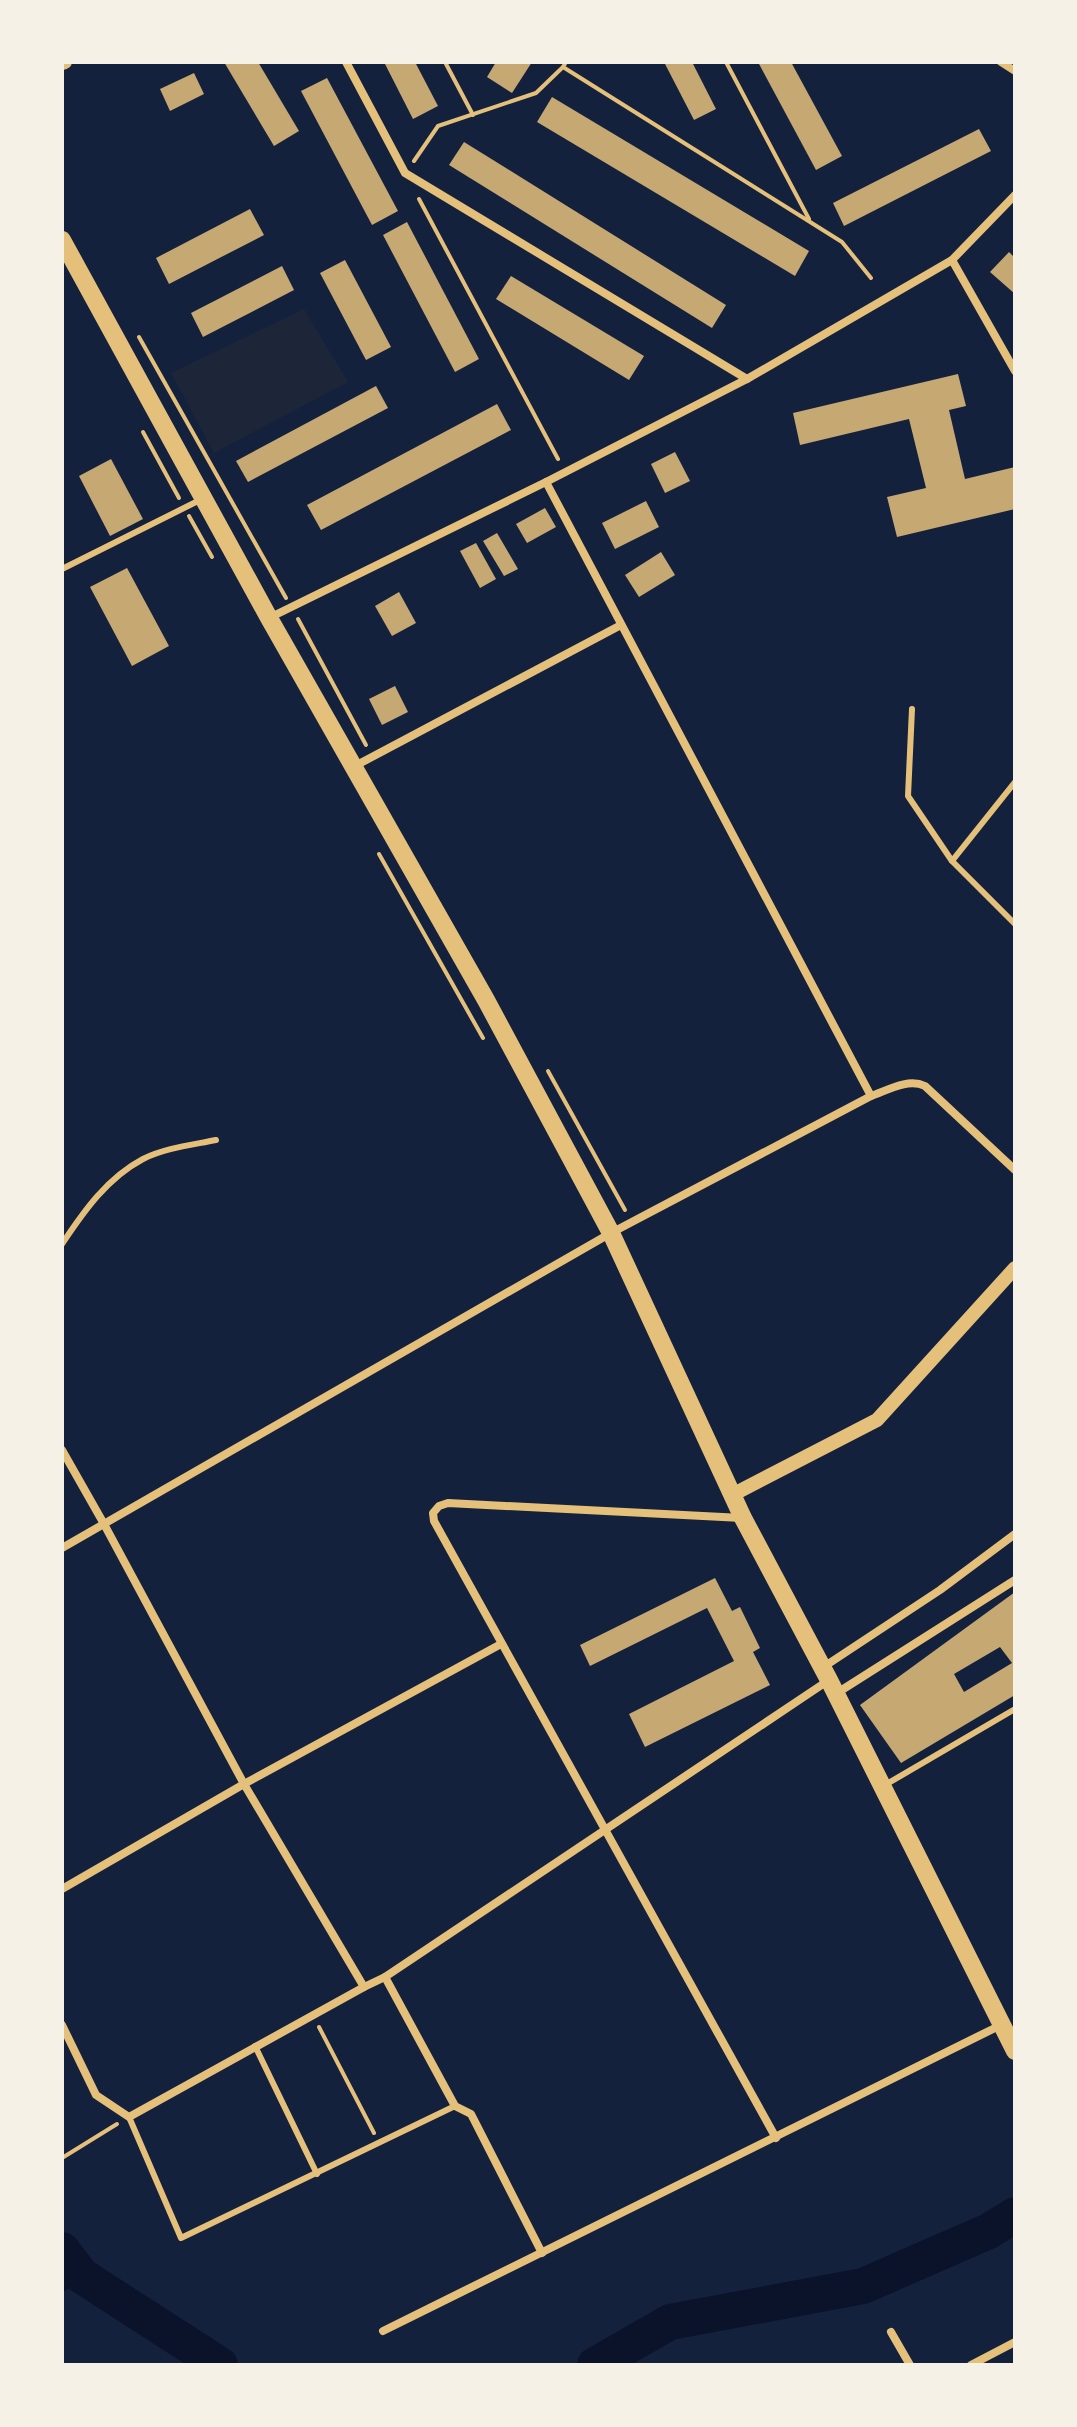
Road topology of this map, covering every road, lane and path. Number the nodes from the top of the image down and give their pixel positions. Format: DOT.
graph roads {
  1 [pos="346,62"];
  2 [pos="445,62"];
  3 [pos="726,62"];
  4 [pos="1001,62"];
  5 [pos="565,64"];
  6 [pos="1015,71"];
  7 [pos="473,115"];
  8 [pos="405,173"];
  9 [pos="1015,195"];
  10 [pos="810,222"];
  11 [pos="62,240"];
  12 [pos="952,260"];
  13 [pos="871,278"];
  14 [pos="133,326"];
  15 [pos="1015,371"];
  16 [pos="747,379"];
  17 [pos="565,472"];
  18 [pos="546,482"];
  19 [pos="204,497"];
  20 [pos="62,569"];
  21 [pos="292,608"];
  22 [pos="269,618"];
  23 [pos="621,625"];
  24 [pos="912,709"];
  25 [pos="353,767"];
  26 [pos="1015,782"];
  27 [pos="952,861"];
  28 [pos="1015,924"];
  29 [pos="871,1096"];
  30 [pos="216,1140"];
  31 [pos="1015,1170"];
  32 [pos="611,1233"];
  33 [pos="62,1244"];
  34 [pos="1015,1268"];
  35 [pos="62,1450"];
  36 [pos="732,1495"];
  37 [pos="743,1518"];
  38 [pos="104,1524"];
  39 [pos="1015,1534"];
  40 [pos="62,1548"];
  41 [pos="1015,1580"];
  42 [pos="501,1644"];
  43 [pos="829,1681"];
  44 [pos="1015,1709"];
  45 [pos="244,1784"];
  46 [pos="881,1787"];
  47 [pos="605,1831"];
  48 [pos="62,1889"];
  49 [pos="385,1977"];
  50 [pos="364,1987"];
  51 [pos="313,2015"];
  52 [pos="62,2025"];
  53 [pos="1001,2025"];
  54 [pos="255,2046"];
  55 [pos="1015,2051"];
  56 [pos="455,2106"];
  57 [pos="129,2117"];
  58 [pos="776,2138"];
  59 [pos="379,2143"];
  60 [pos="62,2158"];
  61 [pos="317,2174"];
  62 [pos="542,2253"];
  63 [pos="383,2331"];
  64 [pos="891,2332"];
  65 [pos="1015,2342"];
  66 [pos="910,2365"];
  67 [pos="971,2365"];
  1 -- 8 [label="street"];
  2 -- 7 [label="path"];
  3 -- 10 [label="path"];
  4 -- 6 [label="street"];
  5 -- 7 [label="path"];
  5 -- 10 [label="path"];
  7 -- 8 [label="path"];
  8 -- 16 [label="street"];
  8 -- 17 [label="path"];
  9 -- 12 [label="street"];
  10 -- 13 [label="path"];
  11 -- 19 [label="main road"];
  12 -- 15 [label="street"];
  12 -- 16 [label="street"];
  14 -- 21 [label="path"];
  16 -- 17 [label="street"];
  17 -- 18 [label="street"];
  18 -- 21 [label="street"];
  18 -- 23 [label="street"];
  19 -- 20 [label="lane"];
  19 -- 22 [label="main road"];
  21 -- 22 [label="street"];
  22 -- 25 [label="main road"];
  23 -- 25 [label="street"];
  23 -- 29 [label="street"];
  24 -- 27 [label="lane"];
  25 -- 32 [label="main road"];
  26 -- 27 [label="lane"];
  27 -- 28 [label="lane"];
  29 -- 31 [label="street"];
  29 -- 32 [label="street"];
  30 -- 33 [label="lane"];
  32 -- 36 [label="main road"];
  32 -- 38 [label="street"];
  34 -- 36 [label="street"];
  35 -- 38 [label="street"];
  36 -- 37 [label="main road"];
  37 -- 42 [label="street"];
  37 -- 43 [label="main road"];
  38 -- 40 [label="street"];
  38 -- 45 [label="street"];
  39 -- 43 [label="street"];
  41 -- 43 [label="street"];
  42 -- 45 [label="street"];
  42 -- 47 [label="street"];
  43 -- 46 [label="main road"];
  43 -- 47 [label="street"];
  44 -- 46 [label="lane"];
  45 -- 48 [label="street"];
  45 -- 50 [label="street"];
  46 -- 53 [label="main road"];
  47 -- 49 [label="street"];
  47 -- 58 [label="street"];
  49 -- 50 [label="street"];
  49 -- 56 [label="street"];
  50 -- 51 [label="street"];
  51 -- 54 [label="street"];
  51 -- 59 [label="path"];
  52 -- 57 [label="street"];
  53 -- 55 [label="main road"];
  53 -- 58 [label="street"];
  54 -- 57 [label="street"];
  54 -- 61 [label="lane"];
  56 -- 59 [label="lane"];
  56 -- 62 [label="street"];
  57 -- 60 [label="path"];
  57 -- 61 [label="lane"];
  58 -- 62 [label="street"];
  59 -- 61 [label="lane"];
  62 -- 63 [label="street"];
  64 -- 66 [label="street"];
  65 -- 67 [label="street"];
}
